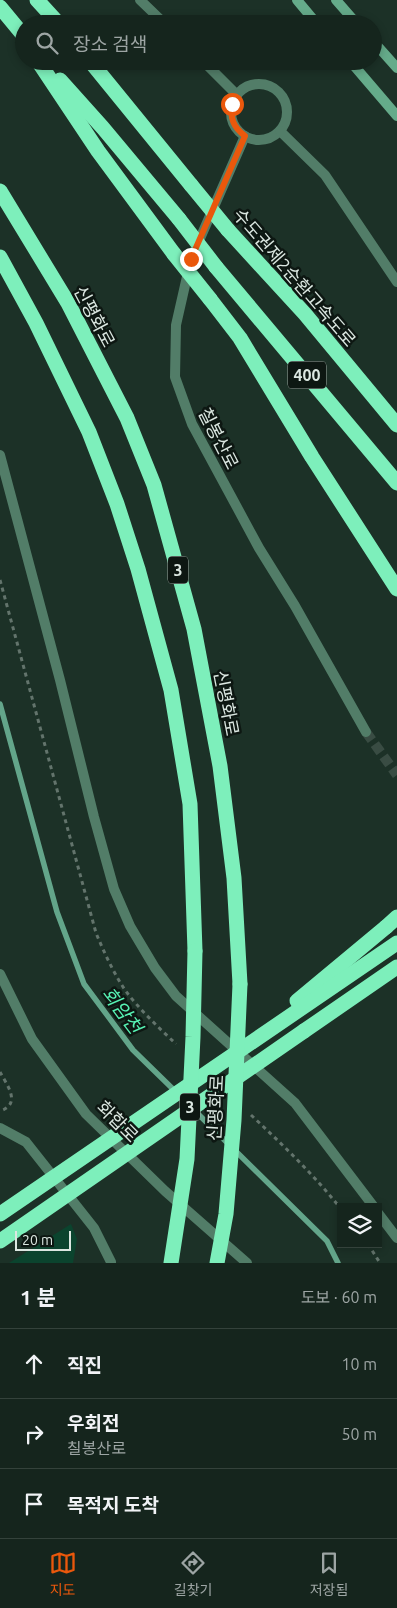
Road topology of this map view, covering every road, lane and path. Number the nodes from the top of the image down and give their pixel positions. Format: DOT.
graph roads {
  1 [pos="37,0"];
  2 [pos="140,0"];
  3 [pos="297,0"];
  4 [pos="336,0"];
  5 [pos="2,9"];
  6 [pos="51,15"];
  7 [pos="156,15"];
  8 [pos="310,15"];
  9 [pos="349,15"];
  10 [pos="15,25"];
  11 [pos="15,28"];
  12 [pos="382,51"];
  13 [pos="397,68"];
  14 [pos="44,70"];
  15 [pos="53,70"];
  16 [pos="97,70"];
  17 [pos="212,70"];
  18 [pos="358,70"];
  19 [pos="237,95"];
  20 [pos="397,116"];
  21 [pos="280,130"];
  22 [pos="245,136"];
  23 [pos="0,191"];
  24 [pos="0,257"];
  25 [pos="397,282"];
  26 [pos="397,425"];
  27 [pos="0,455"];
  28 [pos="397,482"];
  29 [pos="397,589"];
  30 [pos="366,732"];
  31 [pos="392,922"];
  32 [pos="397,943"];
  33 [pos="397,967"];
  34 [pos="0,974"];
  35 [pos="397,979"];
  36 [pos="304,1031"];
  37 [pos="228,1058"];
  38 [pos="0,1072"];
  39 [pos="0,1111"];
  40 [pos="0,1128"];
  41 [pos="371,1203"];
  42 [pos="0,1214"];
  43 [pos="382,1217"];
  44 [pos="397,1238"];
  45 [pos="0,1241"];
  46 [pos="371,1248"];
  47 [pos="111,1263"];
  48 [pos="171,1263"];
  49 [pos="217,1263"];
  50 [pos="247,1263"];
  51 [pos="380,1263"];
  1 -- 6 [label="highway"];
  2 -- 7 [label="street"];
  3 -- 8 [label="street"];
  4 -- 9 [label="street"];
  5 -- 10 [label="highway"];
  5 -- 11 [label="highway"];
  12 -- 13 [label="street"];
  14 -- 29 [label="highway, bridge"];
  15 -- 28 [label="highway, 400, bridge"];
  16 -- 26 [label="highway, 수도권제2순환고속도로 / 400, bridge"];
  17 -- 19 [label="street"];
  18 -- 20 [label="street"];
  19 -- 21 [label="street"];
  19 -- 22 [label="street"];
  21 -- 22 [label="street"];
  21 -- 25 [label="street"];
  22 -- 30 [label="street, 칠봉산로"];
  23 -- 49 [label="highway, 신평화로 / 3, bridge"];
  24 -- 48 [label="highway, 신평화로 / 3, bridge"];
  27 -- 41 [label="street"];
  31 -- 37 [label="highway, bridge"];
  32 -- 37 [label="highway, bridge"];
  33 -- 36 [label="highway"];
  34 -- 50 [label="street, 화합로"];
  35 -- 36 [label="highway"];
  36 -- 45 [label="highway, bridge"];
  37 -- 42 [label="highway, bridge"];
  38 -- 39 [label="path"];
  40 -- 47 [label="street"];
  43 -- 44 [label="street"];
  46 -- 51 [label="path"];
}
